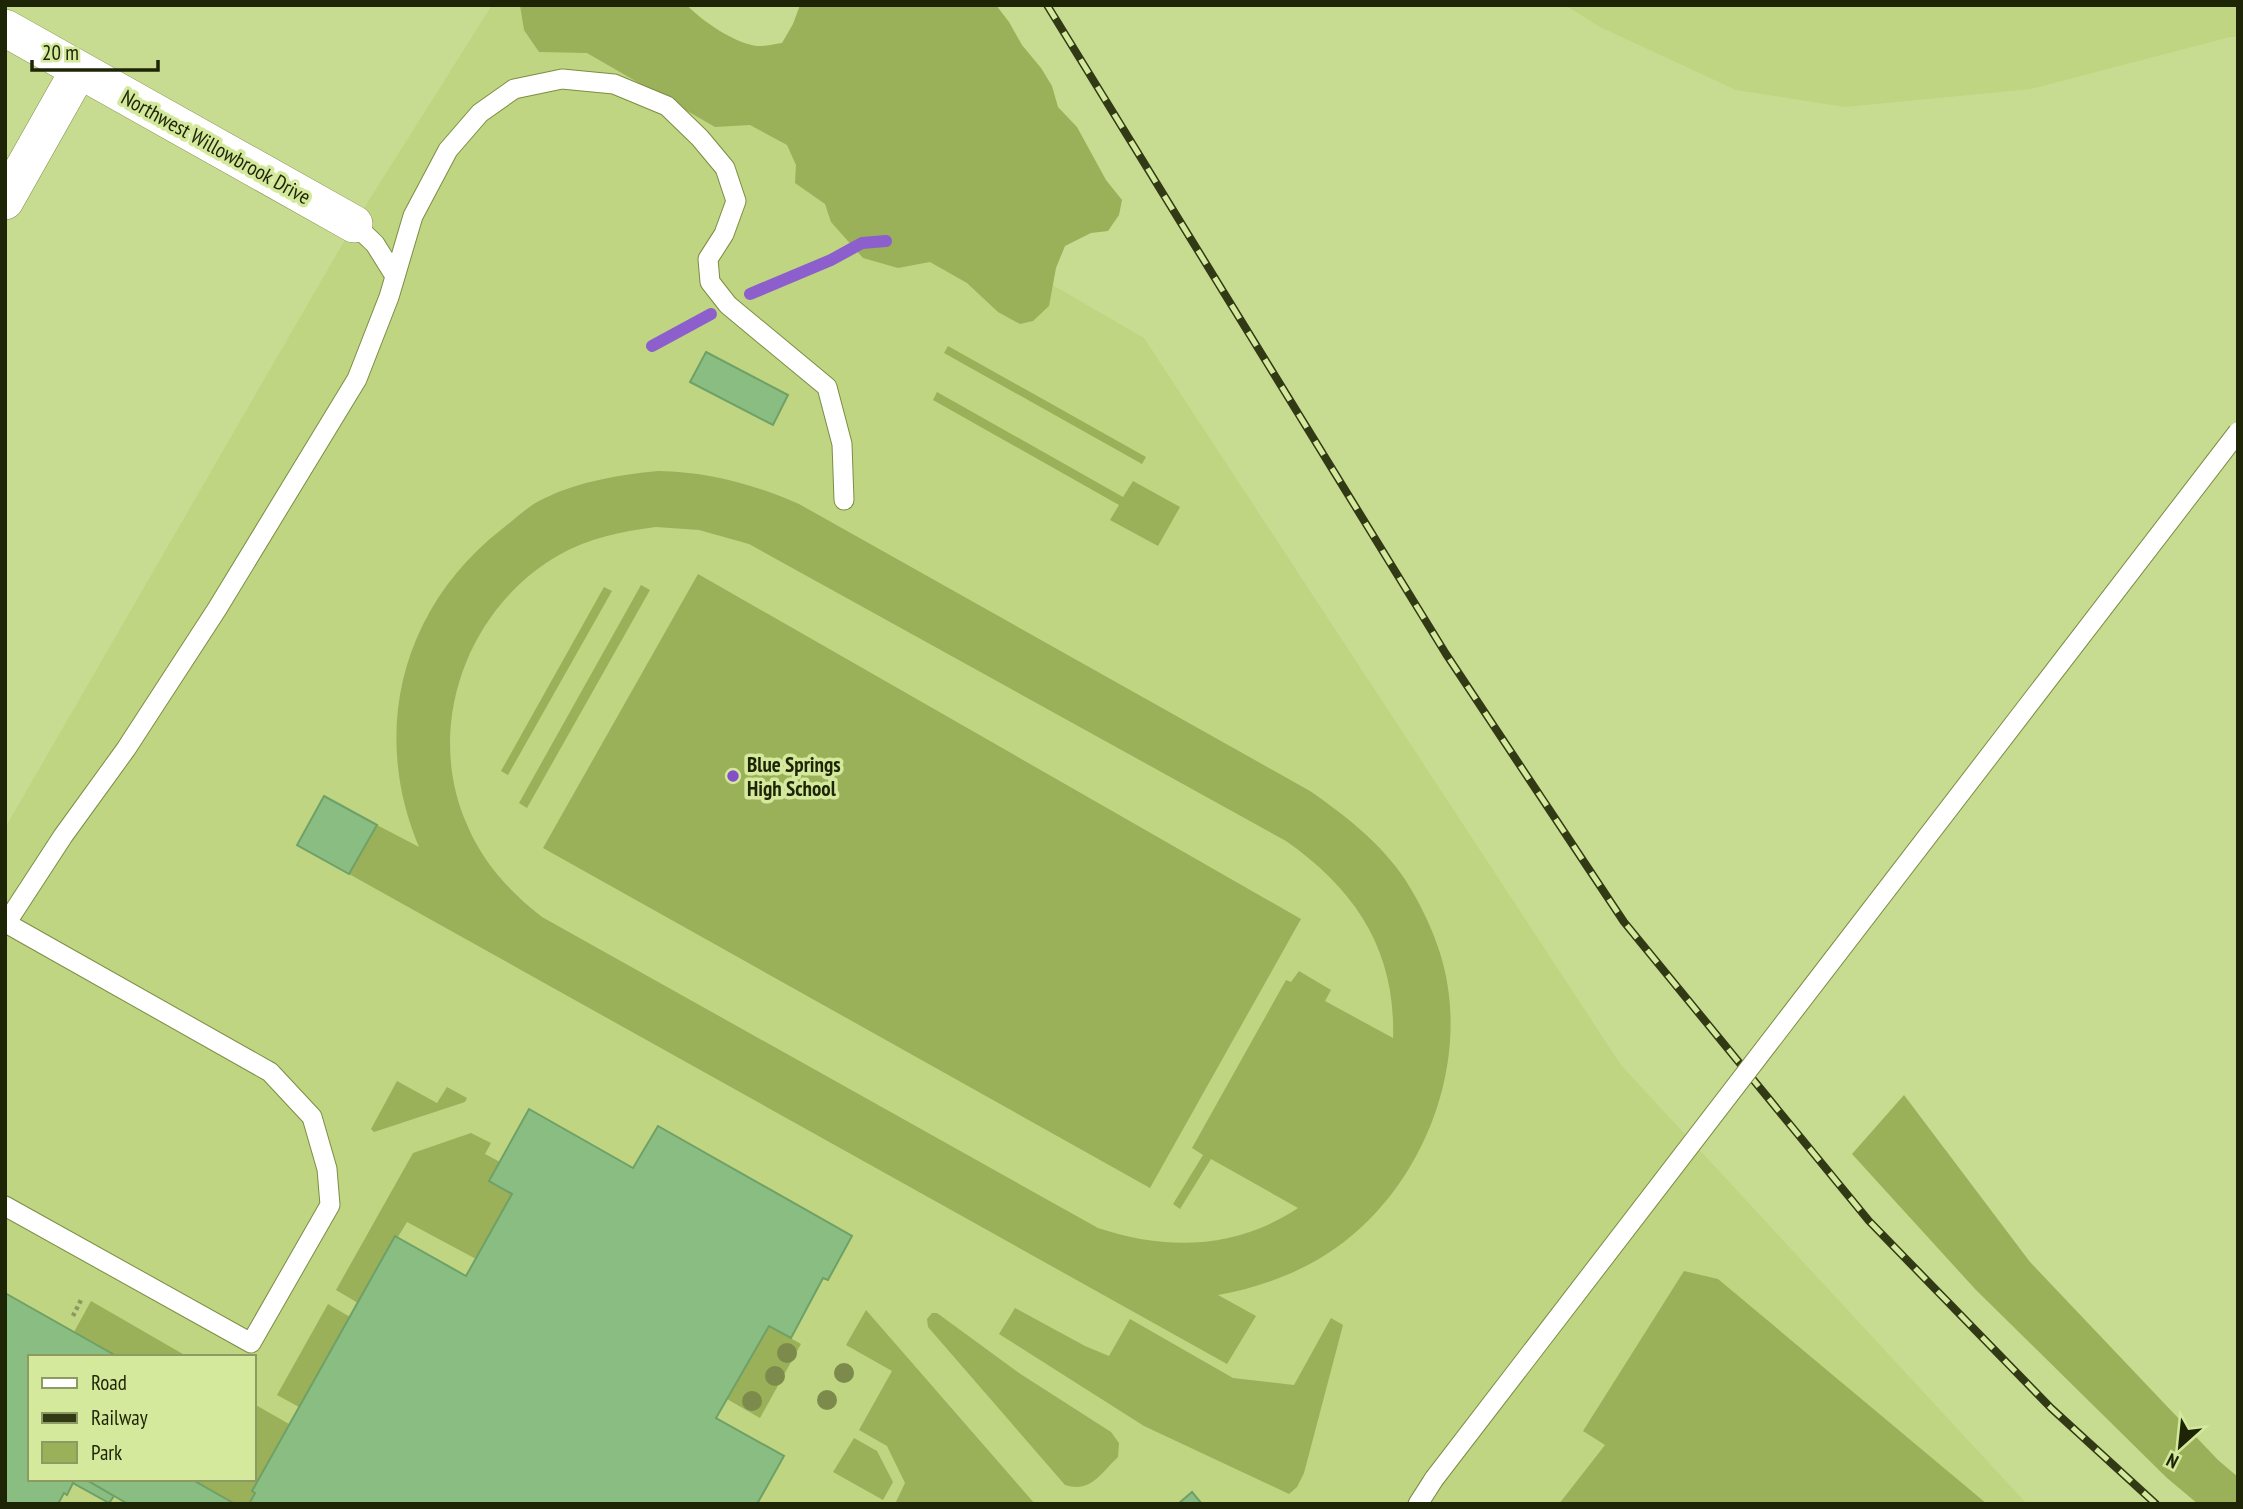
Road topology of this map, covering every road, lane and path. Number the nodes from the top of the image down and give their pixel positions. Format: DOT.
graph roads {
  1 [pos="5,28"];
  2 [pos="79,70"];
  3 [pos="5,201"];
  4 [pos="354,224"];
  5 [pos="395,276"];
  6 [pos="2238,432"];
  7 [pos="844,500"];
  8 [pos="6,924"];
  9 [pos="5,1206"];
  10 [pos="81,1300"];
  11 [pos="73,1316"];
  12 [pos="1418,1504"];
  1 -- 2 [label="street, Northwest Willowbrook Drive"];
  2 -- 3 [label="street"];
  2 -- 4 [label="street, Northwest Willowbrook Drive"];
  4 -- 5 [label="lane"];
  5 -- 7 [label="lane"];
  5 -- 8 [label="lane"];
  6 -- 12 [label="lane, bridge"];
  8 -- 9 [label="lane"];
  10 -- 11 [label="path"];
}
